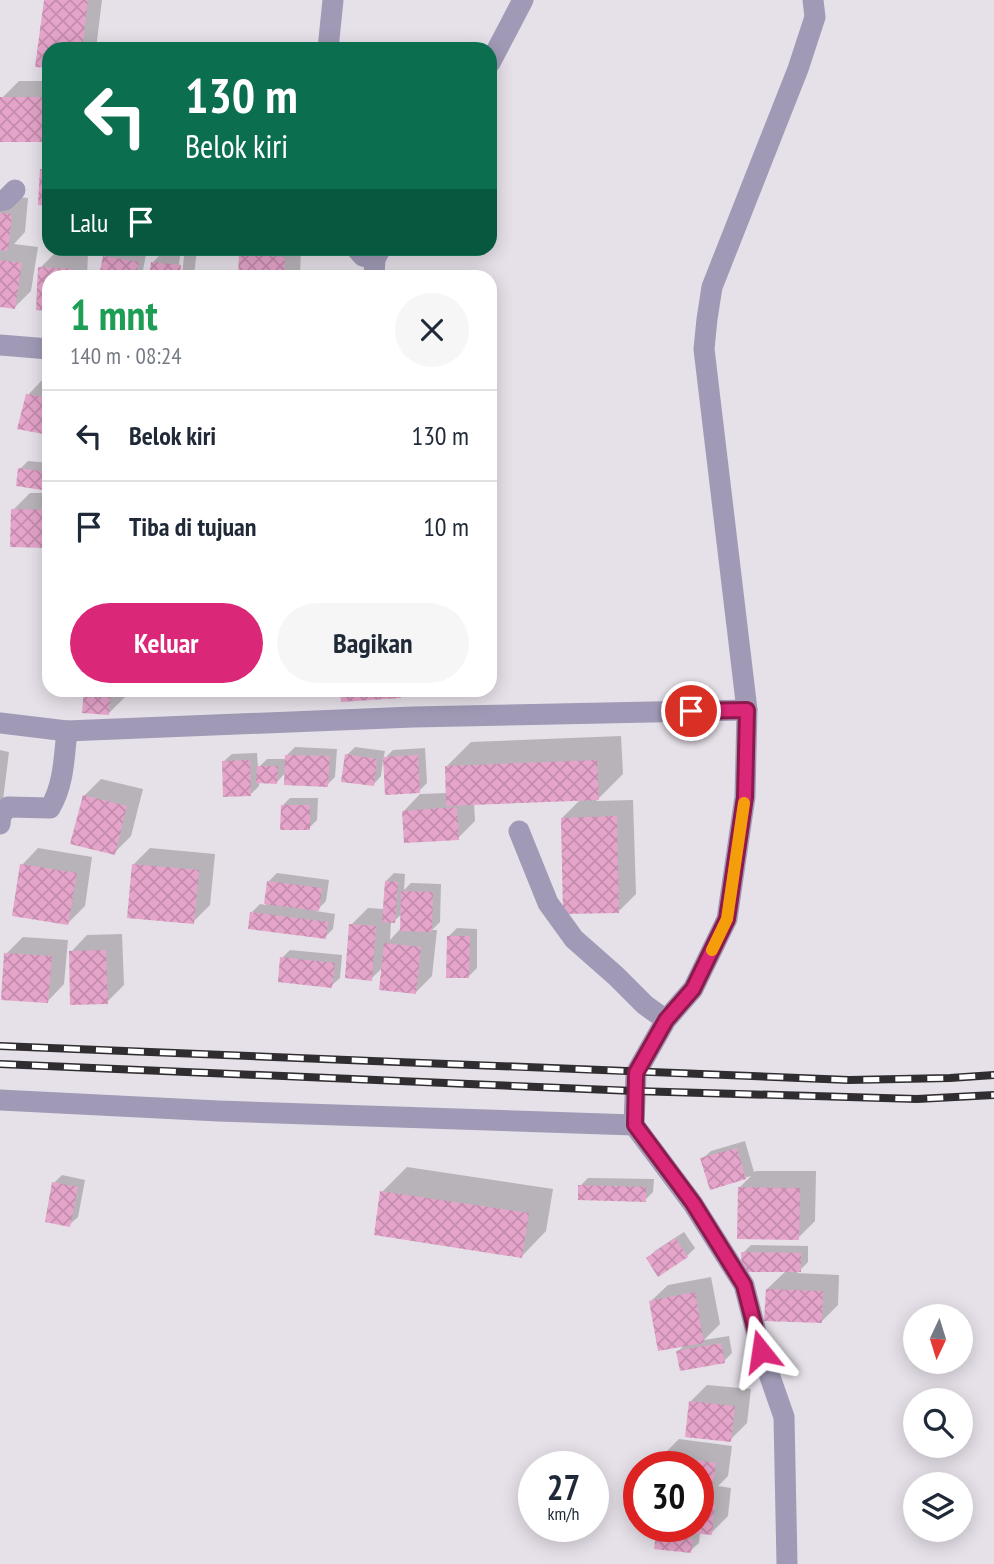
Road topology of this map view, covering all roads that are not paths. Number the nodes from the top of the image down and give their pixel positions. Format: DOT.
graph roads {
  1 [pos="333,0"];
  2 [pos="523,0"];
  3 [pos="813,0"];
  4 [pos="329,42"];
  5 [pos="497,50"];
  6 [pos="0,345"];
  7 [pos="42,348"];
  8 [pos="747,710"];
  9 [pos="0,723"];
  10 [pos="67,731"];
  11 [pos="0,824"];
  12 [pos="519,831"];
  13 [pos="666,1020"];
  14 [pos="0,1100"];
  15 [pos="635,1125"];
  16 [pos="787,1564"];
  1 -- 4 [label="street"];
  2 -- 5 [label="street"];
  3 -- 8 [label="street"];
  6 -- 7 [label="street"];
  8 -- 10 [label="street"];
  8 -- 13 [label="street"];
  9 -- 10 [label="street"];
  10 -- 11 [label="street"];
  12 -- 13 [label="street"];
  13 -- 15 [label="street"];
  14 -- 15 [label="street"];
  15 -- 16 [label="street"];
}
